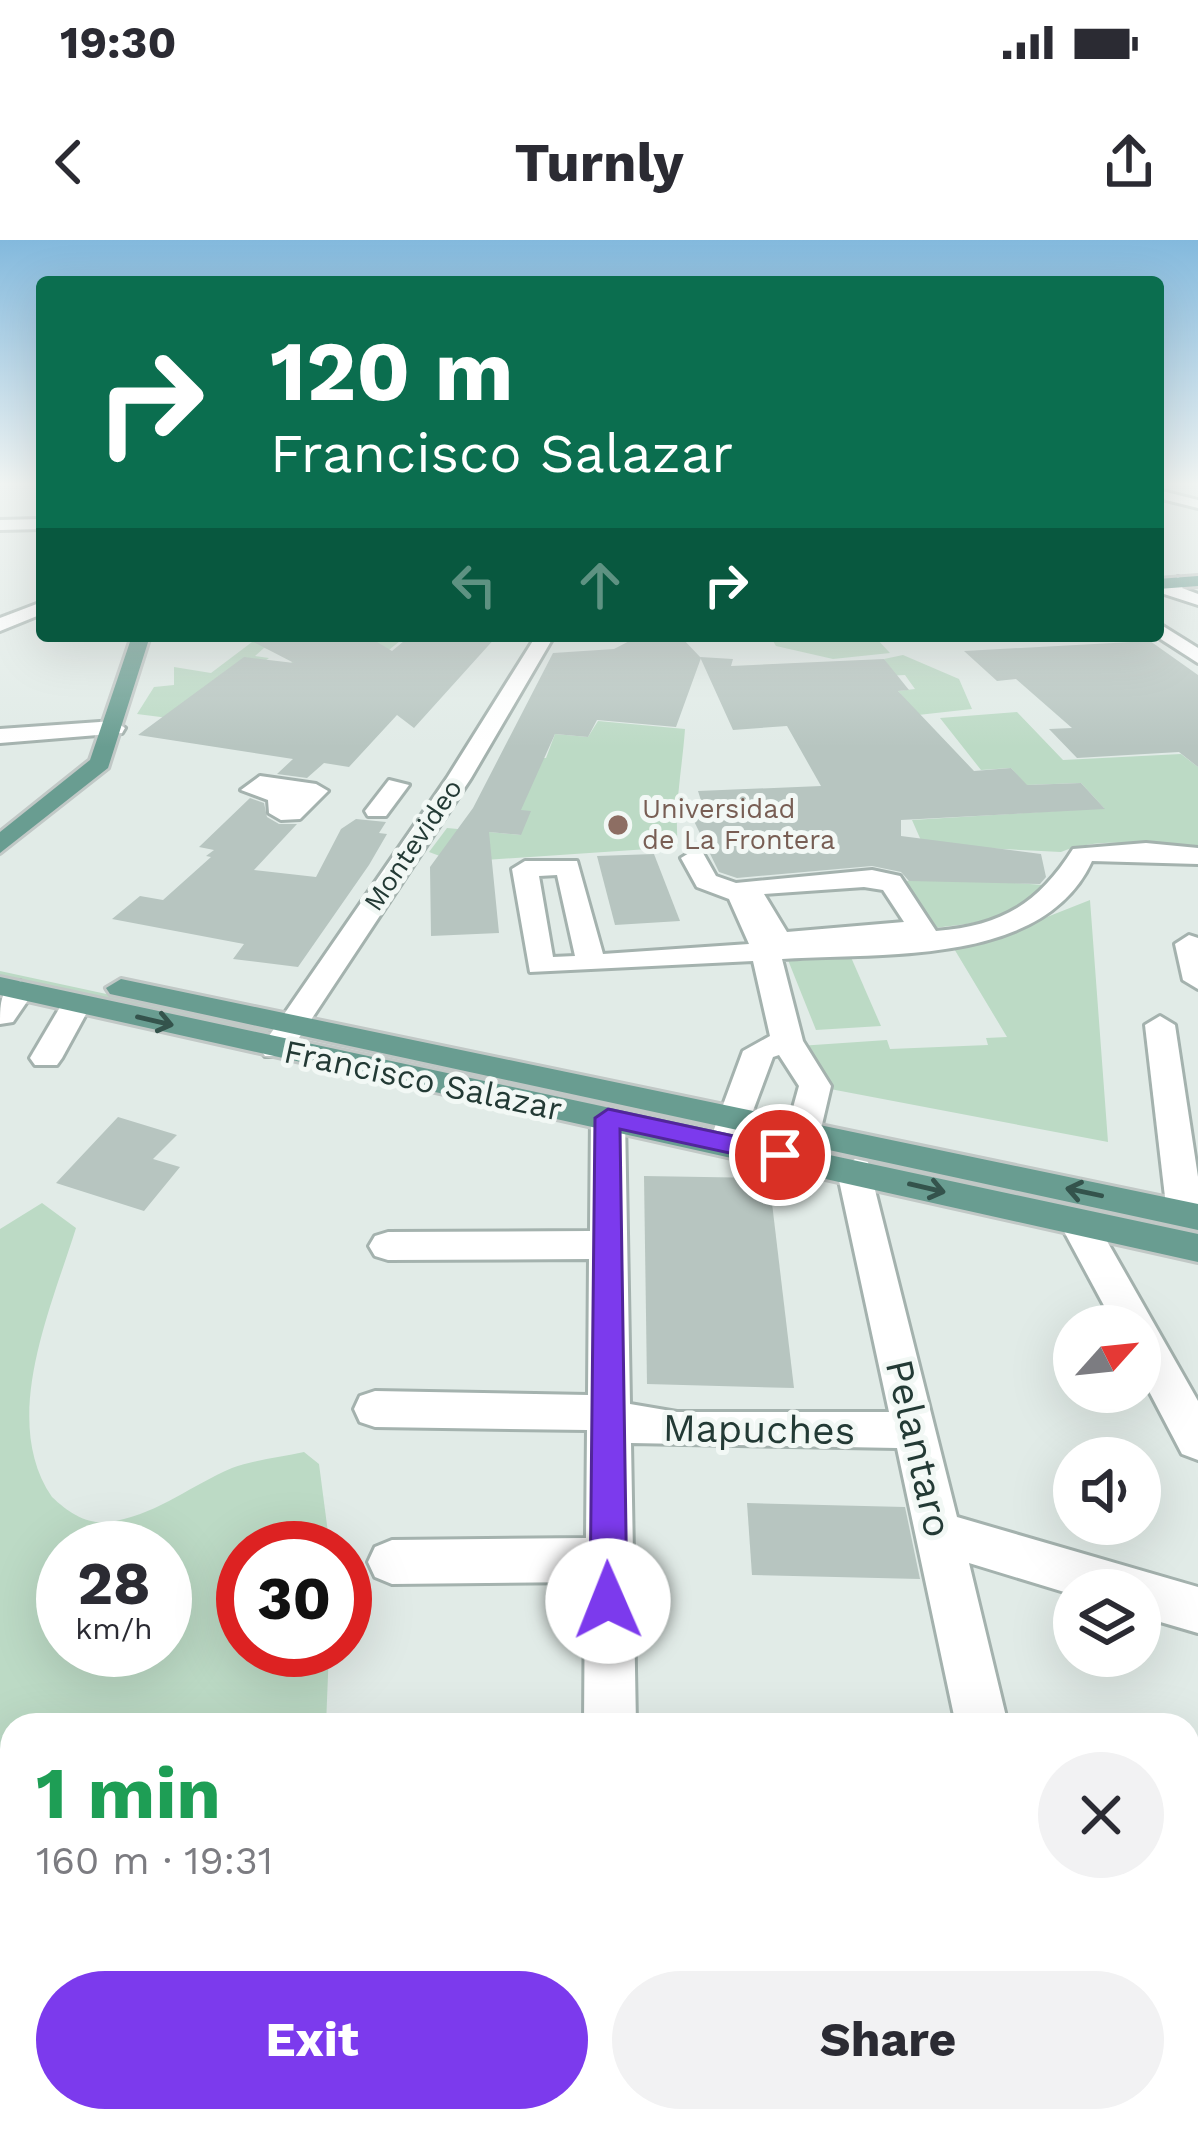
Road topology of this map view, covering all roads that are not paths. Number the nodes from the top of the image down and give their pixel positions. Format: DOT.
graph roads {
  1 [pos="1181,581"];
  2 [pos="1198,600"];
  3 [pos="36,610"];
  4 [pos="0,625"];
  5 [pos="1164,633"];
  6 [pos="139,642"];
  7 [pos="541,642"];
  8 [pos="1198,657"];
  9 [pos="114,728"];
  10 [pos="4,738"];
  11 [pos="397,785"];
  12 [pos="377,811"];
  13 [pos="3,840"];
  14 [pos="1198,856"];
  15 [pos="694,858"];
  16 [pos="891,882"];
  17 [pos="1189,944"];
  18 [pos="763,952"];
  19 [pos="0,962"];
  20 [pos="591,964"];
  21 [pos="1198,980"];
  22 [pos="7,997"];
  23 [pos="77,1004"];
  24 [pos="1160,1025"];
  25 [pos="283,1037"];
  26 [pos="787,1042"];
  27 [pos="46,1058"];
  28 [pos="608,1118"];
  29 [pos="730,1131"];
  30 [pos="824,1156"];
  31 [pos="1078,1222"];
  32 [pos="1194,1226"];
  33 [pos="608,1245"];
  34 [pos="388,1246"];
  35 [pos="1123,1305"];
  36 [pos="1161,1373"];
  37 [pos="375,1409"];
  38 [pos="608,1413"];
  39 [pos="915,1430"];
  40 [pos="1198,1441"];
  41 [pos="938,1532"];
  42 [pos="608,1560"];
  43 [pos="392,1562"];
  44 [pos="1061,1569"];
  45 [pos="1161,1599"];
  46 [pos="1198,1610"];
  47 [pos="610,1713"];
  48 [pos="979,1713"];
  1 -- 2 [label="street"];
  3 -- 4 [label="street"];
  5 -- 8 [label="street"];
  6 -- 9 [label="main road"];
  7 -- 25 [label="street, Montevideo"];
  9 -- 10 [label="street"];
  9 -- 13 [label="main road"];
  11 -- 12 [label="street"];
  14 -- 18 [label="street"];
  15 -- 18 [label="street, Pelantaro"];
  16 -- 16 [label="street"];
  17 -- 21 [label="street"];
  18 -- 20 [label="street"];
  18 -- 26 [label="street, Pelantaro"];
  19 -- 25 [label="main road, Francisco Salazar"];
  22 -- 23 [label="main road, Francisco Salazar"];
  23 -- 25 [label="main road, Francisco Salazar, one-way"];
  23 -- 27 [label="street"];
  24 -- 32 [label="street"];
  25 -- 28 [label="main road, Francisco Salazar"];
  25 -- 29 [label="main road, Francisco Salazar"];
  26 -- 29 [label="street"];
  26 -- 30 [label="street, Pelantaro"];
  28 -- 29 [label="main road, Francisco Salazar"];
  28 -- 33 [label="street"];
  29 -- 30 [label="main road, Francisco Salazar"];
  30 -- 31 [label="main road, Francisco Salazar, one-way"];
  32 -- 30 [label="main road, Francisco Salazar, one-way"];
  30 -- 39 [label="street, Pelantaro"];
  31 -- 32 [label="main road, Francisco Salazar"];
  31 -- 35 [label="street"];
  33 -- 34 [label="street"];
  33 -- 38 [label="street"];
  36 -- 40 [label="street"];
  37 -- 38 [label="street, Mapuches"];
  38 -- 39 [label="street, Mapuches"];
  38 -- 42 [label="street"];
  39 -- 41 [label="street, Pelantaro"];
  41 -- 44 [label="street"];
  41 -- 48 [label="street, Pelantaro"];
  42 -- 43 [label="street"];
  42 -- 47 [label="street"];
  45 -- 46 [label="street"];
}
